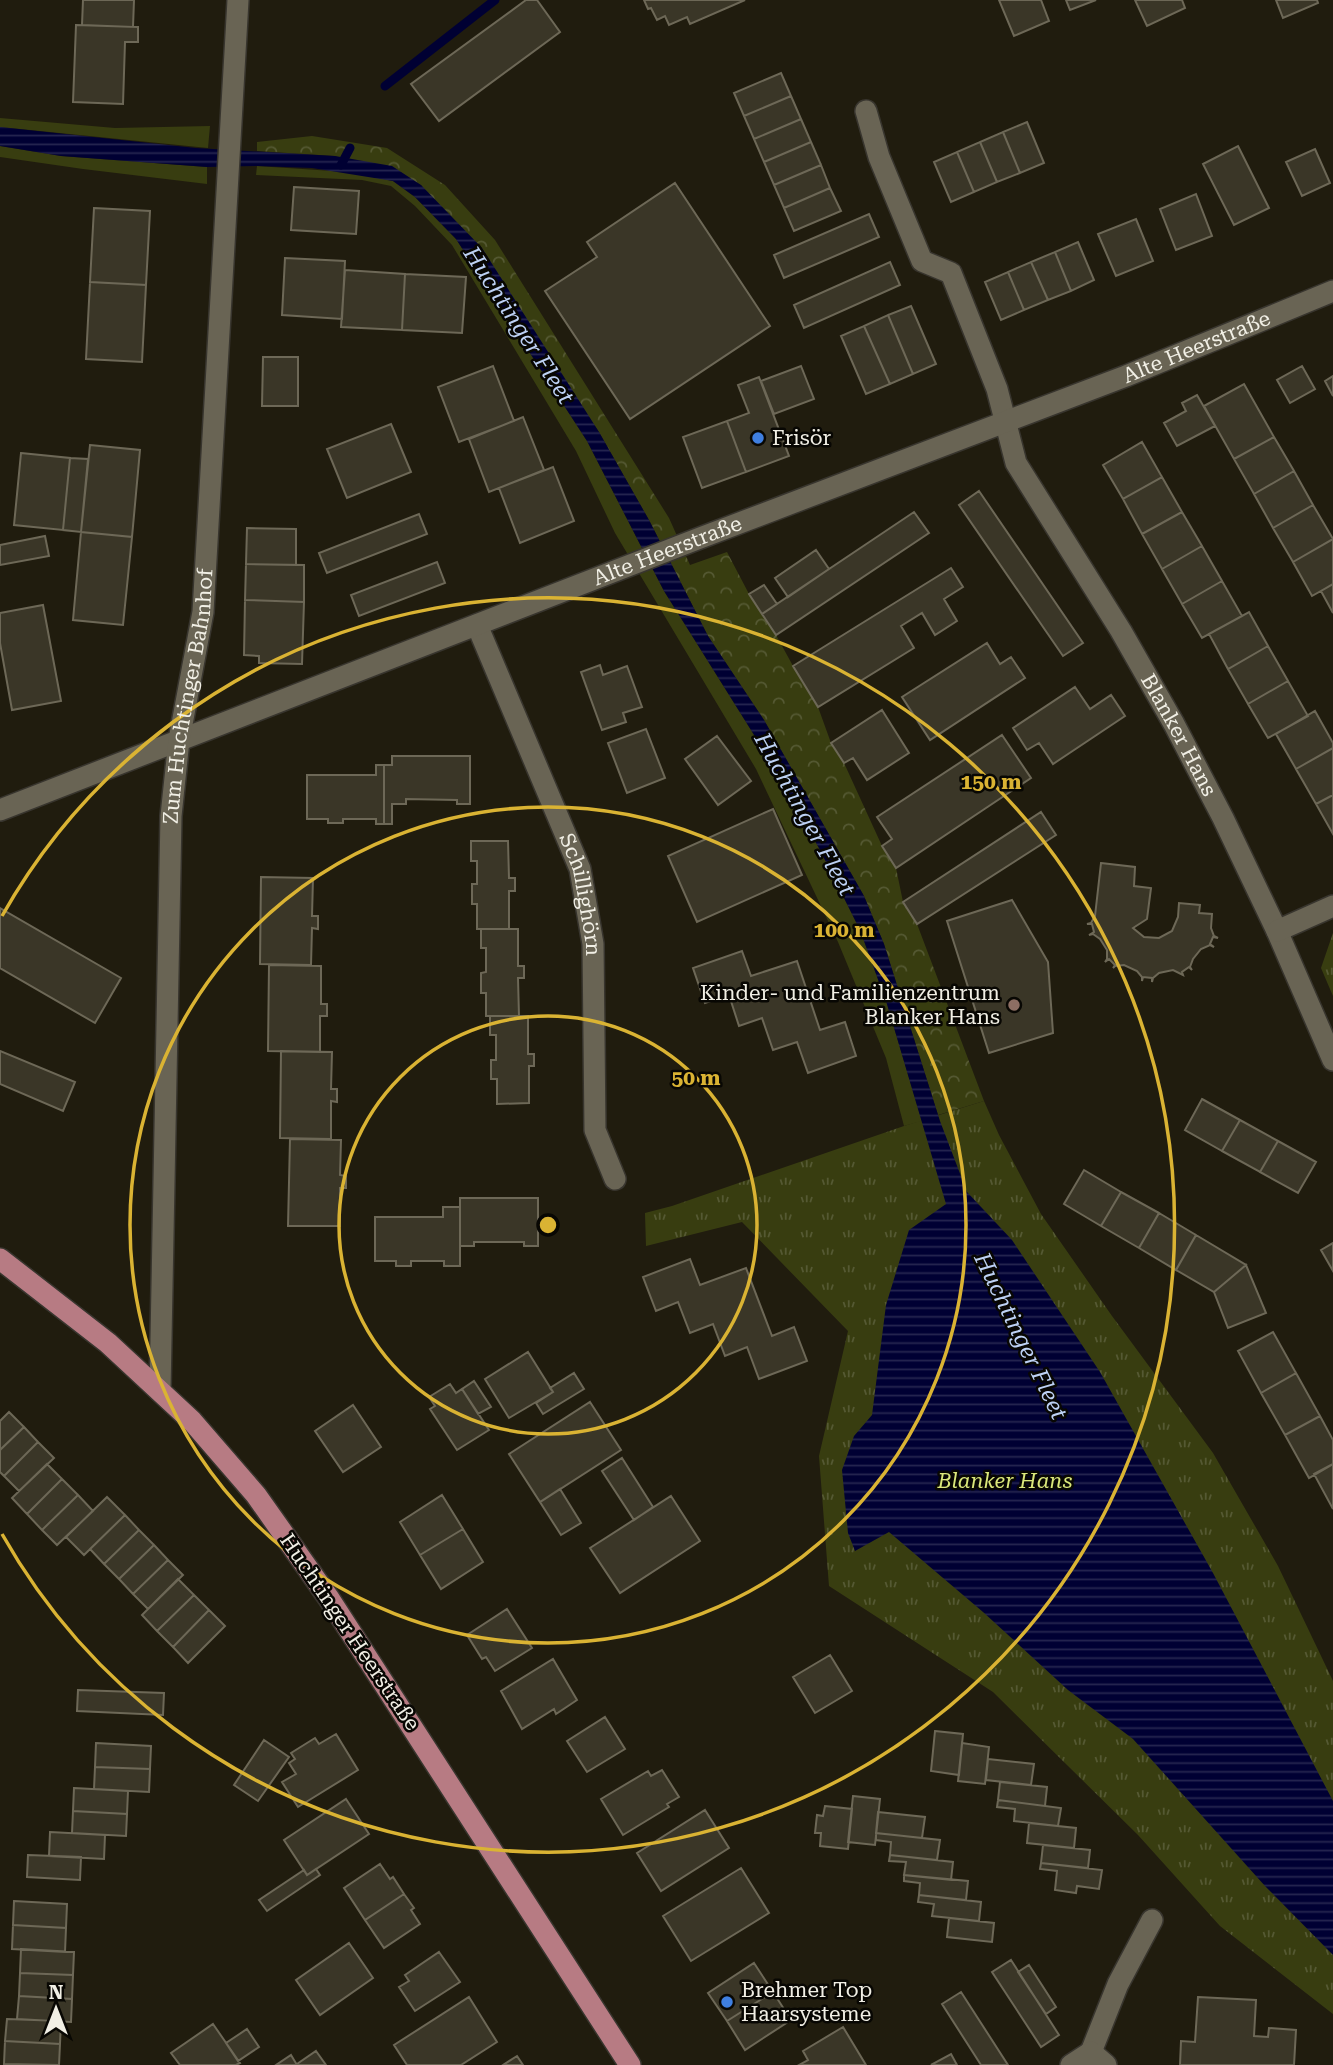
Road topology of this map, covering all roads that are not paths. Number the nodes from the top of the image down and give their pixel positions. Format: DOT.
graph roads {
  1 [pos="238,0"];
  2 [pos="866,111"];
  3 [pos="1333,291"];
  4 [pos="1004,423"];
  5 [pos="477,625"];
  6 [pos="179,740"];
  7 [pos="0,810"];
  8 [pos="1333,906"];
  9 [pos="1277,931"];
  10 [pos="1333,1060"];
  11 [pos="615,1179"];
  12 [pos="0,1259"];
  13 [pos="160,1391"];
  14 [pos="1152,1920"];
  15 [pos="1098,2059"];
  16 [pos="630,2065"];
  17 [pos="1070,2065"];
  1 -- 6 [label="street, Zum Huchtinger Bahnhof"];
  2 -- 4 [label="street, Blanker Hans"];
  3 -- 4 [label="street, Alte Heerstraße"];
  4 -- 5 [label="street, Alte Heerstraße"];
  4 -- 9 [label="street, Blanker Hans"];
  5 -- 6 [label="street, Alte Heerstraße"];
  5 -- 11 [label="street, Schillighörn"];
  6 -- 7 [label="street, Alte Heerstraße"];
  6 -- 13 [label="street, Zum Huchtinger Bahnhof"];
  8 -- 9 [label="street"];
  9 -- 10 [label="street, Blanker Hans"];
  12 -- 13 [label="main road, Huchtinger Heerstraße"];
  13 -- 16 [label="main road, Huchtinger Heerstraße"];
  14 -- 15 [label="street"];
  15 -- 17 [label="street"];
}
